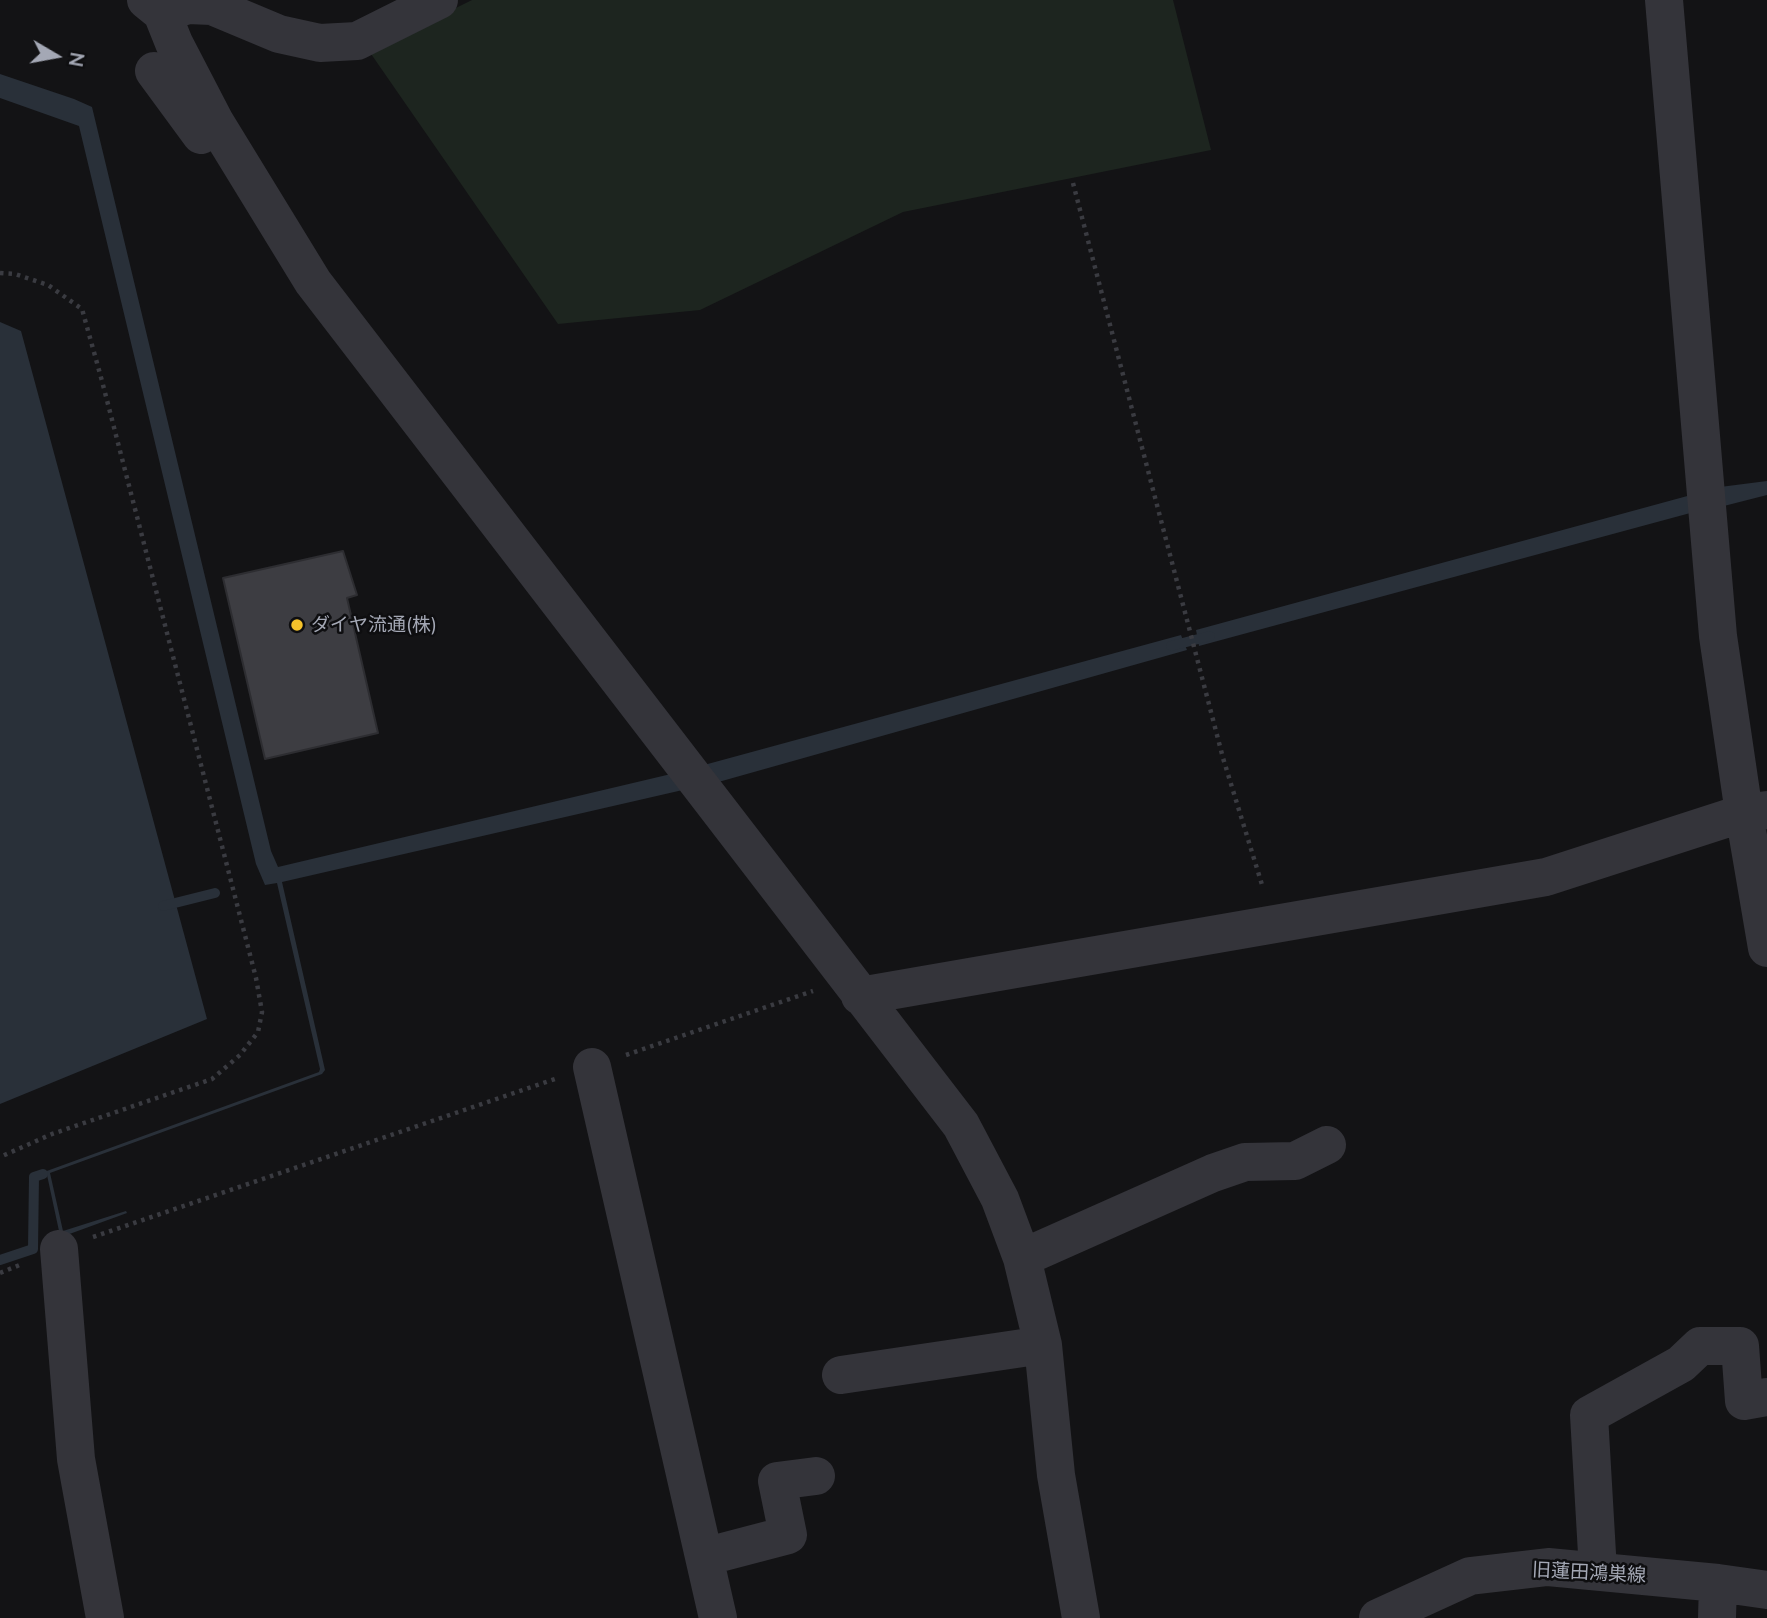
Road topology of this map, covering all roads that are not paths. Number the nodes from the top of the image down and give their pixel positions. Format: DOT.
graph roads {
  1 [pos="439,0"];
  2 [pos="1664,0"];
  3 [pos="154,7"];
  4 [pos="154,71"];
  5 [pos="245,172"];
  6 [pos="1755,811"];
  7 [pos="1767,948"];
  8 [pos="853,987"];
  9 [pos="592,1067"];
  10 [pos="1326,1145"];
  11 [pos="59,1249"];
  12 [pos="1022,1258"];
  13 [pos="1044,1345"];
  14 [pos="841,1375"];
  15 [pos="1767,1397"];
  16 [pos="816,1476"];
  17 [pos="704,1557"];
  18 [pos="1598,1571"];
  19 [pos="1767,1590"];
  20 [pos="1718,1601"];
  21 [pos="105,1618"];
  22 [pos="718,1618"];
  23 [pos="1080,1618"];
  24 [pos="1378,1618"];
  1 -- 3 [label="street"];
  2 -- 6 [label="street"];
  3 -- 5 [label="street"];
  4 -- 5 [label="street"];
  5 -- 8 [label="street"];
  6 -- 7 [label="street"];
  6 -- 8 [label="street"];
  8 -- 12 [label="street"];
  9 -- 17 [label="street"];
  10 -- 12 [label="street"];
  11 -- 21 [label="street"];
  12 -- 13 [label="street"];
  13 -- 14 [label="street"];
  13 -- 23 [label="street"];
  15 -- 18 [label="street"];
  16 -- 17 [label="street"];
  17 -- 22 [label="street"];
  18 -- 20 [label="street, 旧蓮田鴻巣線"];
  18 -- 24 [label="street, 旧蓮田鴻巣線"];
  19 -- 20 [label="street, 旧蓮田鴻巣線"];
}
